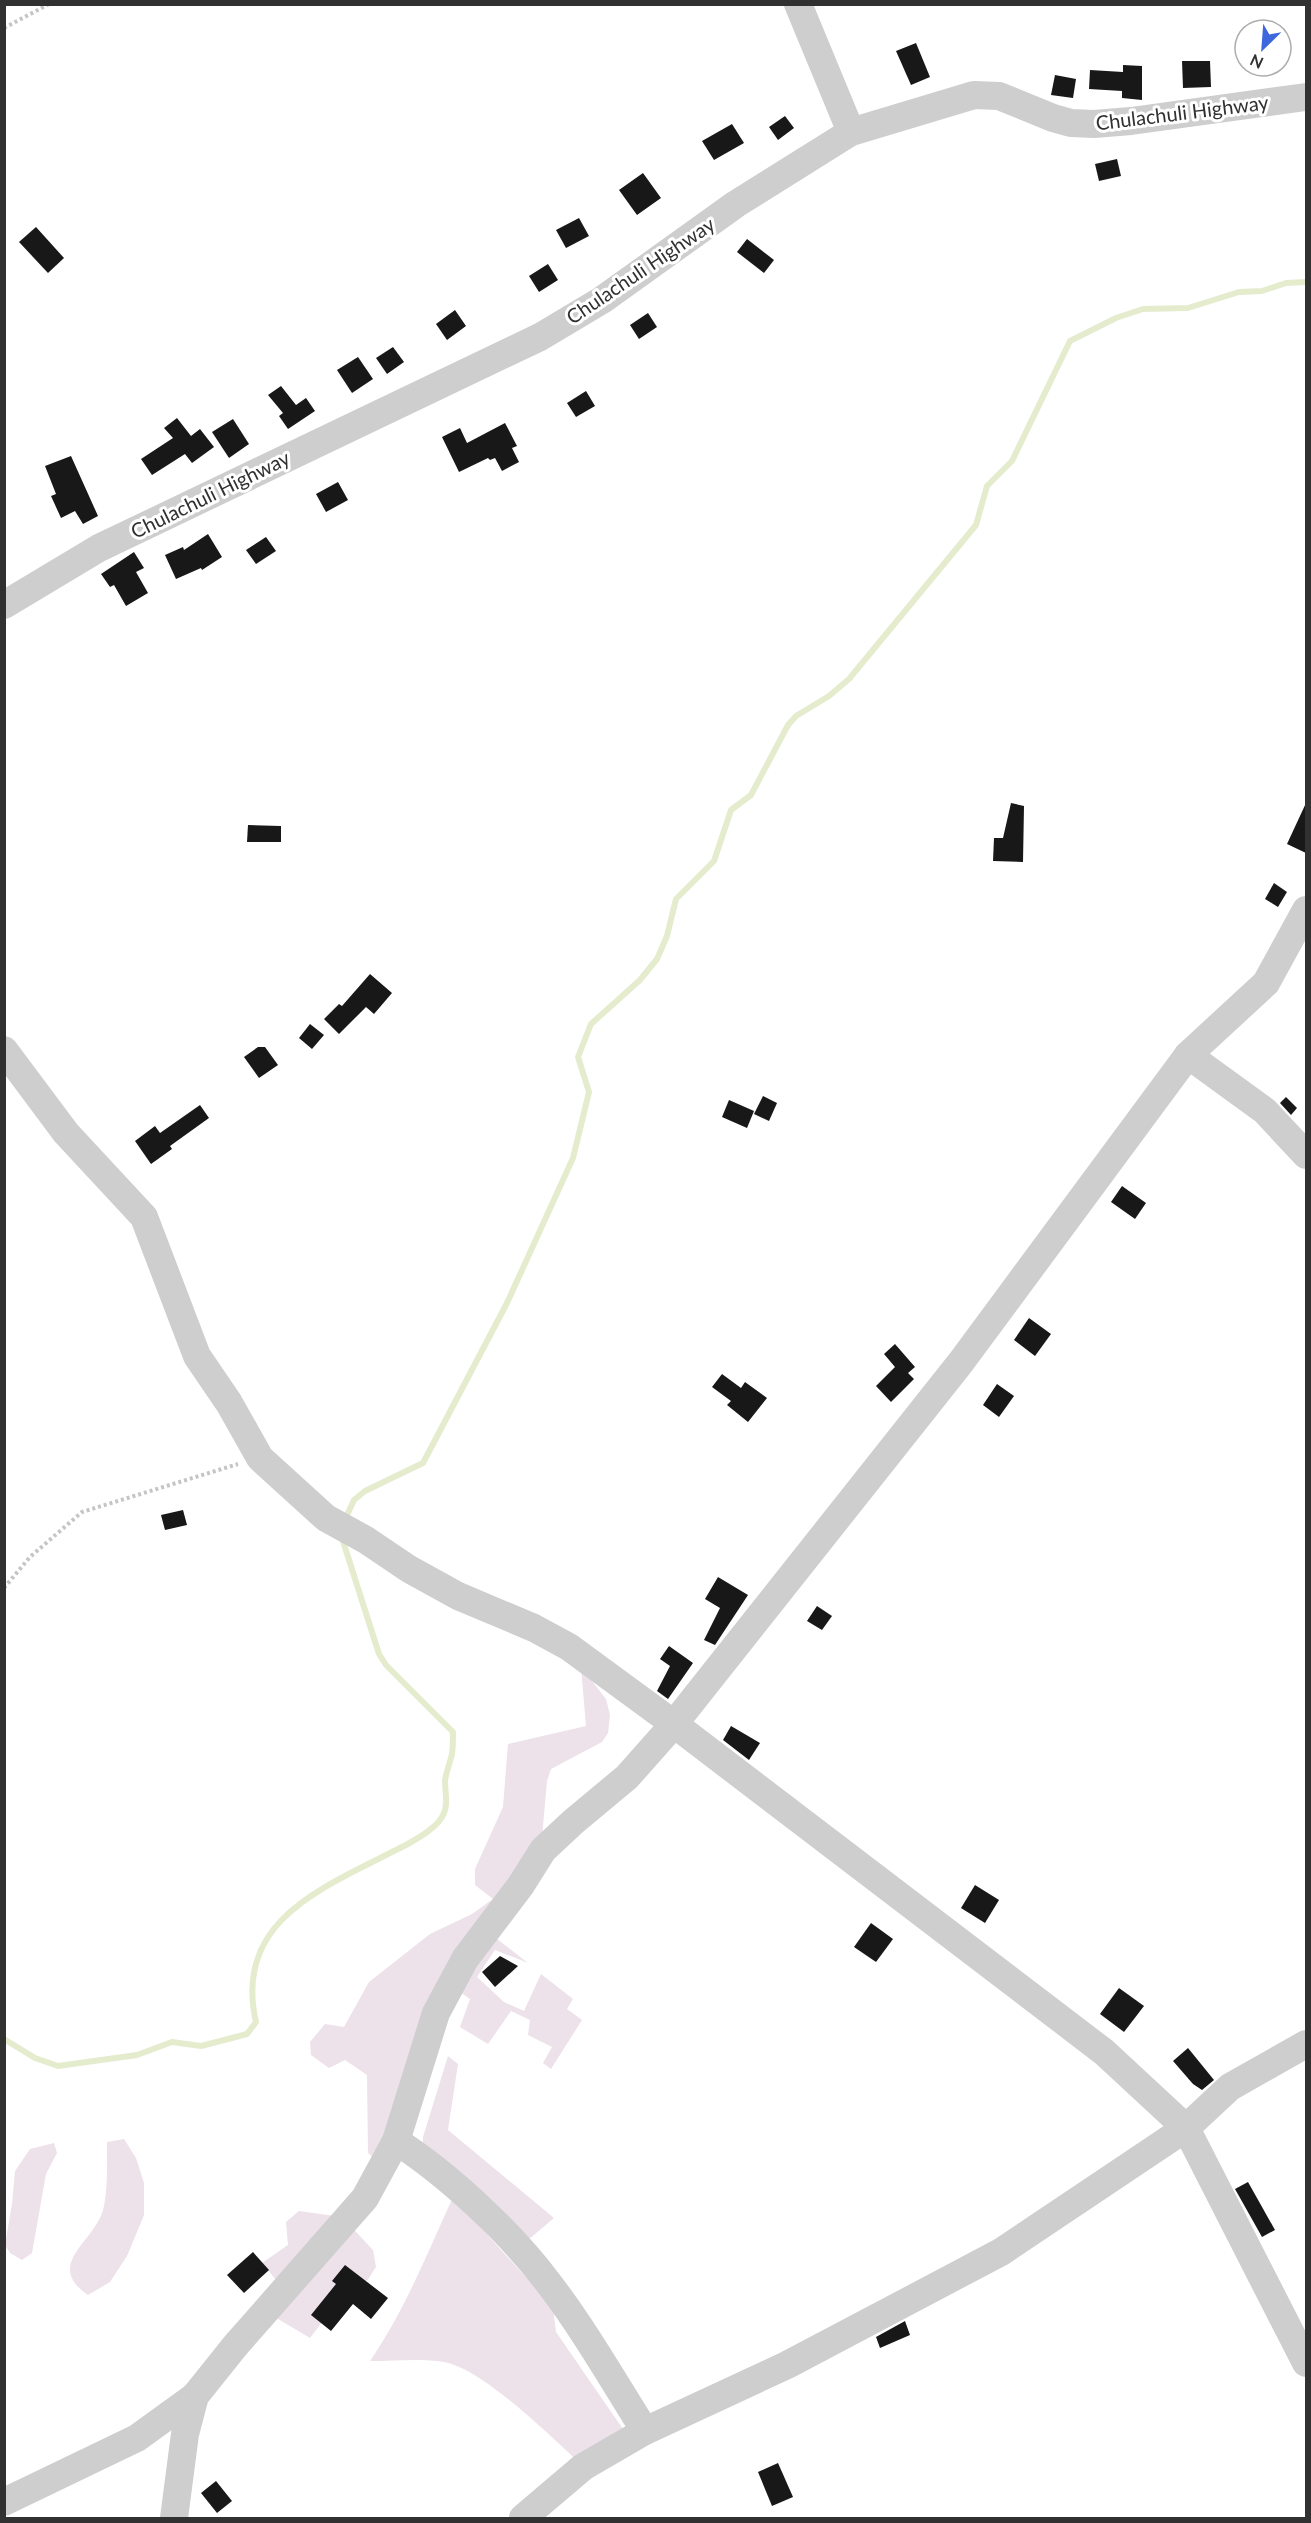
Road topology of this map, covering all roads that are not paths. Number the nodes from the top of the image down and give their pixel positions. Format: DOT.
graph roads {
  1 [pos="798,4"];
  2 [pos="1306,97"];
  3 [pos="851,132"];
  4 [pos="4,605"];
  5 [pos="1306,910"];
  6 [pos="4,1050"];
  7 [pos="1188,1055"];
  8 [pos="1306,1155"];
  9 [pos="674,1724"];
  10 [pos="1306,2044"];
  11 [pos="1186,2128"];
  12 [pos="396,2141"];
  13 [pos="1306,2363"];
  14 [pos="195,2396"];
  15 [pos="645,2431"];
  16 [pos="4,2502"];
  17 [pos="174,2518"];
  18 [pos="523,2518"];
  1 -- 3 [label="street"];
  2 -- 3 [label="street, Chulachuli Highway"];
  3 -- 4 [label="street, Chulachuli Highway"];
  5 -- 7 [label="street"];
  6 -- 9 [label="street"];
  7 -- 8 [label="street"];
  7 -- 9 [label="street"];
  9 -- 11 [label="street"];
  9 -- 12 [label="street"];
  10 -- 11 [label="street"];
  11 -- 13 [label="street"];
  11 -- 15 [label="street"];
  12 -- 14 [label="street"];
  12 -- 15 [label="street"];
  14 -- 16 [label="street"];
  14 -- 17 [label="street"];
  15 -- 18 [label="street"];
}
